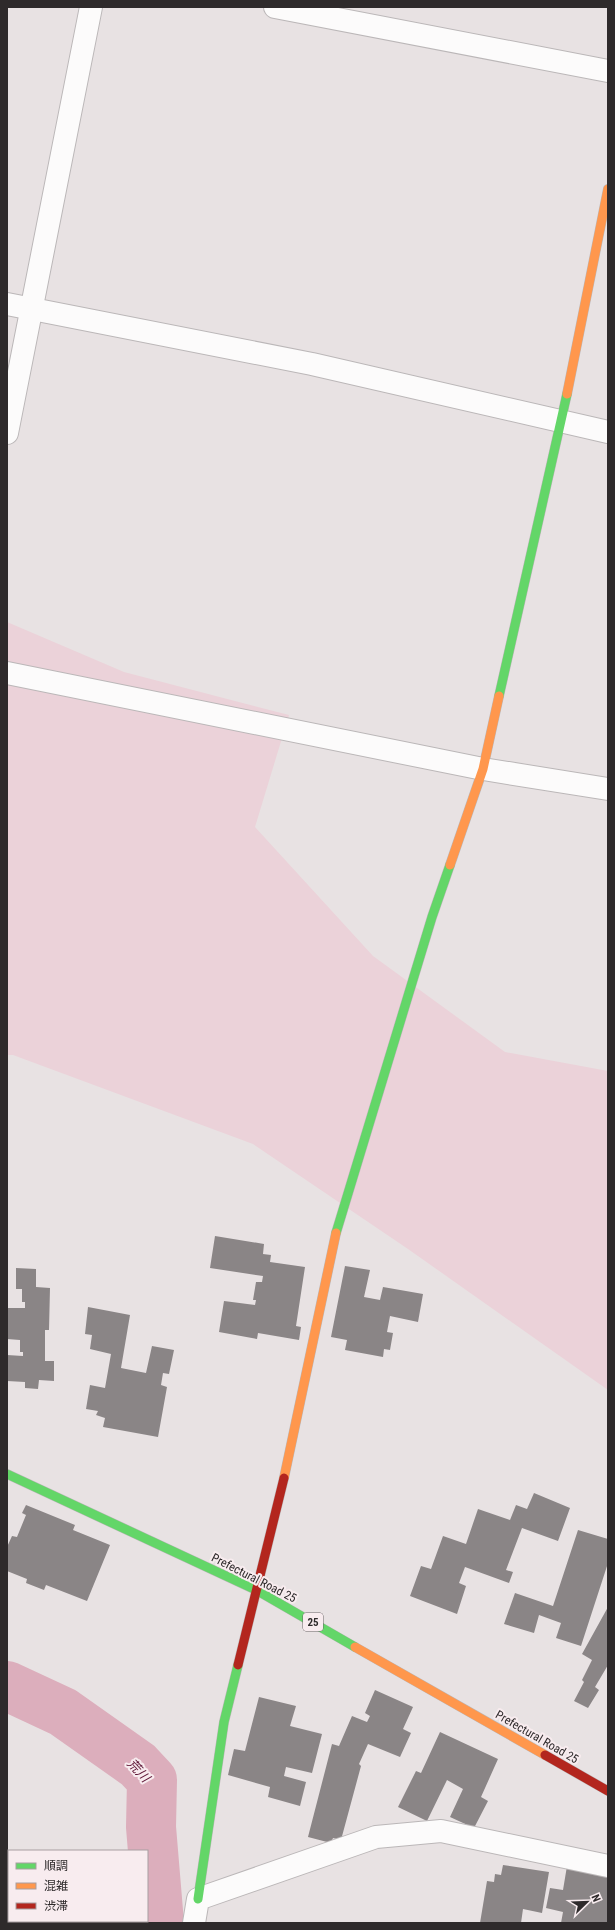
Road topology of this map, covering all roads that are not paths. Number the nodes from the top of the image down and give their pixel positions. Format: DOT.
graph roads {
  1 [pos="91,7"];
  2 [pos="275,7"];
  3 [pos="608,71"];
  4 [pos="608,189"];
  5 [pos="7,304"];
  6 [pos="31,309"];
  7 [pos="561,423"];
  8 [pos="608,432"];
  9 [pos="7,433"];
  10 [pos="7,673"];
  11 [pos="484,769"];
  12 [pos="608,789"];
  13 [pos="7,1474"];
  14 [pos="256,1590"];
  15 [pos="608,1791"];
  16 [pos="608,1866"];
  17 [pos="198,1899"];
  18 [pos="194,1923"];
  1 -- 6 [label="street"];
  2 -- 3 [label="street"];
  4 -- 7 [label="street"];
  5 -- 6 [label="street"];
  6 -- 7 [label="street"];
  6 -- 9 [label="street"];
  7 -- 8 [label="street"];
  7 -- 11 [label="street"];
  10 -- 11 [label="street"];
  11 -- 12 [label="street"];
  11 -- 14 [label="street"];
  13 -- 14 [label="street, Prefectural Road 25 / 25"];
  14 -- 15 [label="street, Prefectural Road 25 / 25"];
  14 -- 17 [label="street"];
  16 -- 17 [label="street"];
  17 -- 18 [label="street"];
}
